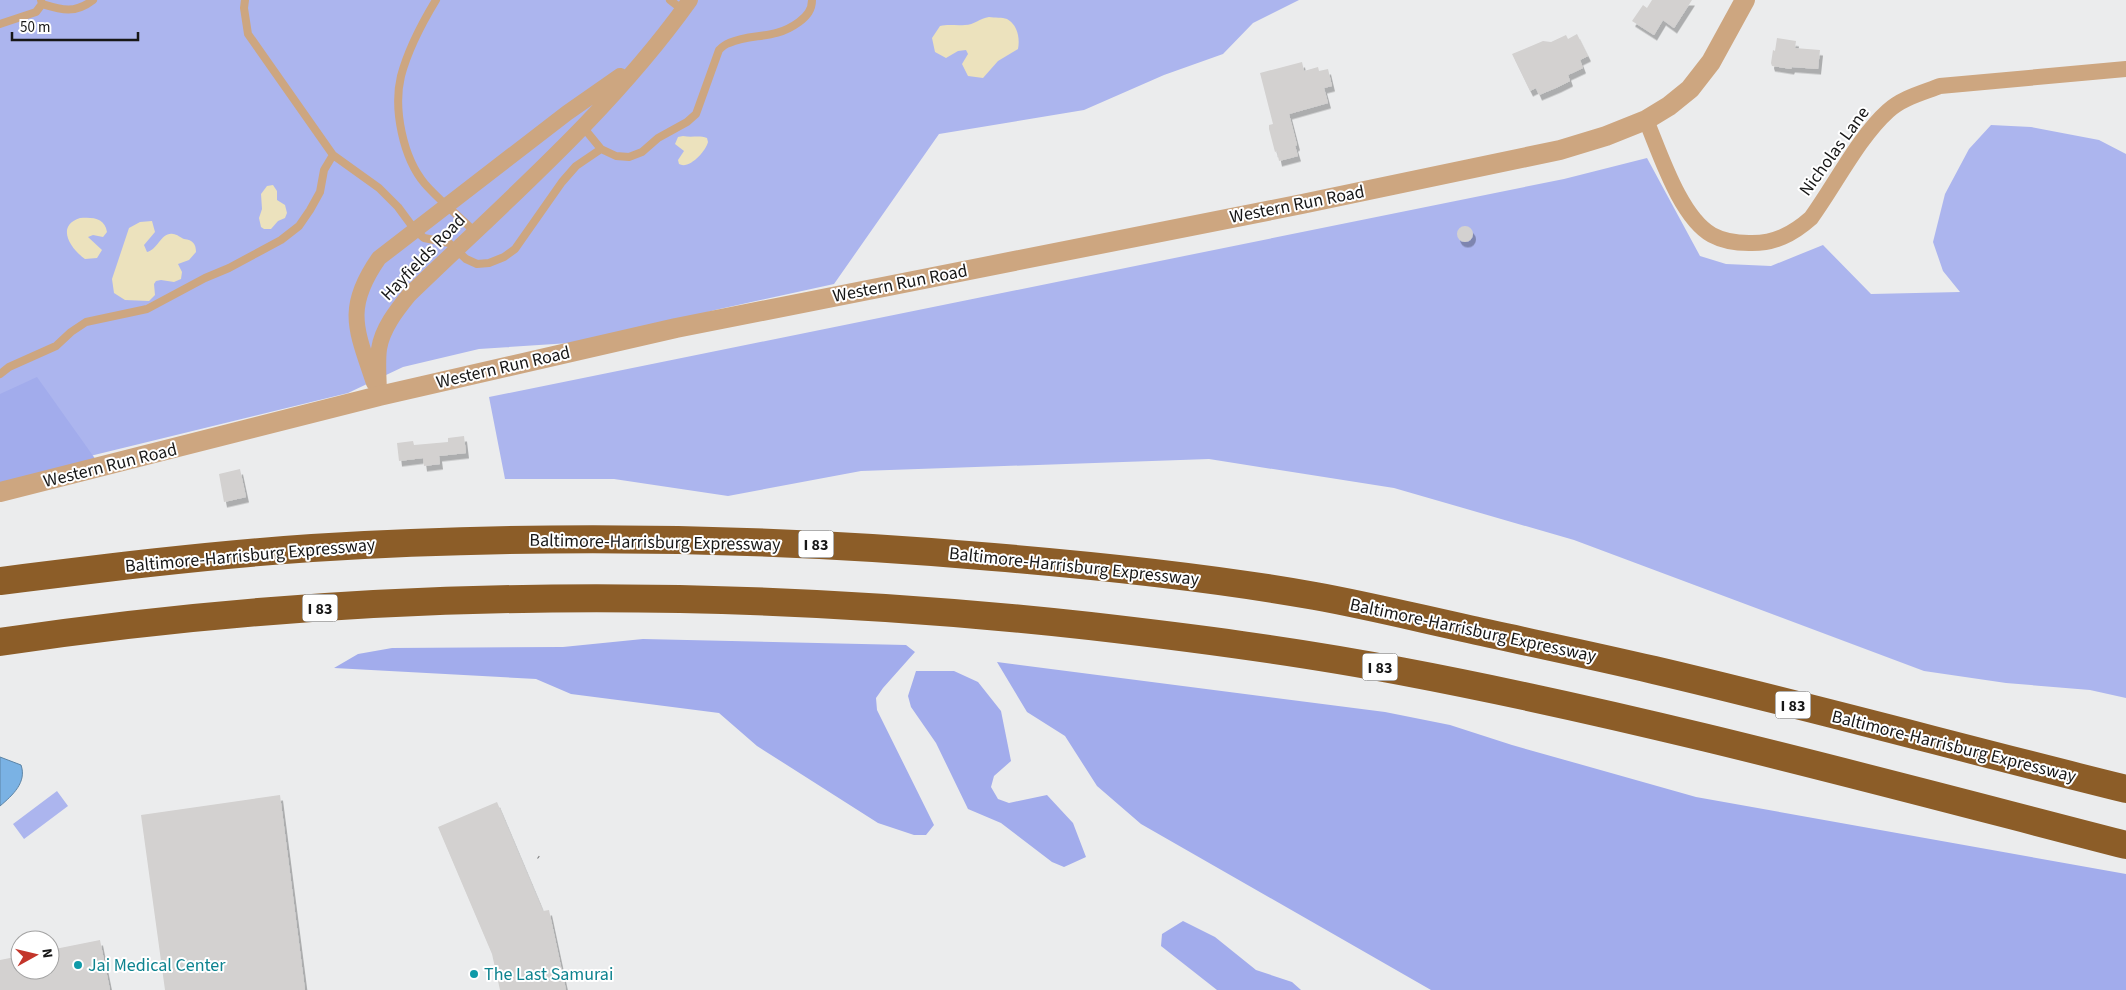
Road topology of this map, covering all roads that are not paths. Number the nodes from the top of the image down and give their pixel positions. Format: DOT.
graph roads {
  1 [pos="93,0"];
  2 [pos="245,0"];
  3 [pos="436,0"];
  4 [pos="812,0"];
  5 [pos="1745,0"];
  6 [pos="42,2"];
  7 [pos="681,3"];
  8 [pos="0,24"];
  9 [pos="644,59"];
  10 [pos="2126,69"];
  11 [pos="1646,120"];
  12 [pos="582,127"];
  13 [pos="601,149"];
  14 [pos="334,155"];
  15 [pos="448,205"];
  16 [pos="415,230"];
  17 [pos="475,232"];
  18 [pos="456,250"];
  19 [pos="0,374"];
  20 [pos="379,396"];
  21 [pos="0,492"];
  22 [pos="0,581"];
  23 [pos="12,640"];
  24 [pos="0,656"];
  25 [pos="2126,789"];
  26 [pos="2126,845"];
  1 -- 6 [label="lane"];
  2 -- 14 [label="lane"];
  3 -- 15 [label="lane"];
  4 -- 13 [label="lane"];
  5 -- 11 [label="street, Western Run Road"];
  6 -- 8 [label="lane"];
  7 -- 9 [label="street, Hayfields Road"];
  9 -- 12 [label="street, Hayfields Road"];
  9 -- 15 [label="street, Hayfields Road"];
  10 -- 11 [label="street, Nicholas Lane"];
  11 -- 20 [label="street, Western Run Road"];
  12 -- 13 [label="lane"];
  12 -- 17 [label="street, Hayfields Road"];
  13 -- 18 [label="lane"];
  14 -- 16 [label="lane"];
  14 -- 19 [label="lane"];
  15 -- 16 [label="street, Hayfields Road"];
  15 -- 17 [label="lane"];
  16 -- 18 [label="lane"];
  16 -- 20 [label="street, Hayfields Road"];
  17 -- 18 [label="street, Hayfields Road"];
  18 -- 20 [label="street, Hayfields Road"];
  20 -- 21 [label="street, Western Run Road"];
  22 -- 25 [label="highway, Baltimore-Harrisburg Expressway / I 83"];
  23 -- 24 [label="highway"];
  23 -- 26 [label="highway, I 83"];
}
